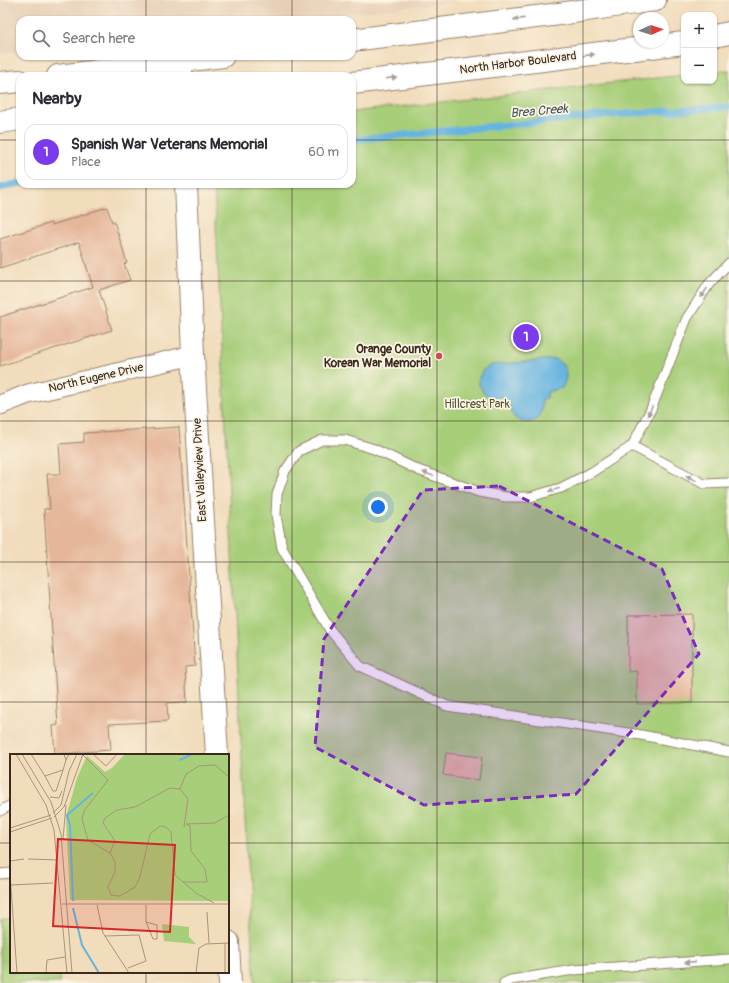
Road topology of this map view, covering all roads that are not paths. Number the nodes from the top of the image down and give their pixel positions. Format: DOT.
graph roads {
  1 [pos="655,0"];
  2 [pos="729,33"];
  3 [pos="717,35"];
  4 [pos="356,39"];
  5 [pos="681,43"];
  6 [pos="717,44"];
  7 [pos="729,45"];
  8 [pos="210,60"];
  9 [pos="182,69"];
  10 [pos="129,72"];
  11 [pos="16,81"];
  12 [pos="0,83"];
  13 [pos="356,83"];
  14 [pos="16,120"];
  15 [pos="0,122"];
  16 [pos="186,188"];
  17 [pos="729,263"];
  18 [pos="193,355"];
  19 [pos="0,405"];
  20 [pos="632,446"];
  21 [pos="729,483"];
  22 [pos="729,752"];
  23 [pos="217,754"];
  24 [pos="10,806"];
  25 [pos="0,811"];
  26 [pos="10,873"];
  27 [pos="0,874"];
  28 [pos="729,959"];
  29 [pos="229,962"];
  30 [pos="230,983"];
  31 [pos="504,983"];
  1 -- 4 [label="main road, one-way"];
  2 -- 3 [label="main road"];
  13 -- 5 [label="main road, North Harbor Boulevard, one-way"];
  6 -- 7 [label="main road"];
  8 -- 9 [label="main road"];
  9 -- 10 [label="main road"];
  11 -- 12 [label="main road"];
  14 -- 15 [label="main road"];
  16 -- 18 [label="main road, East Valleyview Drive"];
  17 -- 20 [label="lane, one-way"];
  18 -- 19 [label="street, North Eugene Drive"];
  18 -- 23 [label="main road, East Valleyview Drive"];
  21 -- 20 [label="lane, one-way"];
  20 -- 22 [label="lane, one-way"];
  24 -- 25 [label="lane"];
  26 -- 27 [label="lane"];
  28 -- 31 [label="lane, one-way"];
  29 -- 30 [label="main road"];
}
